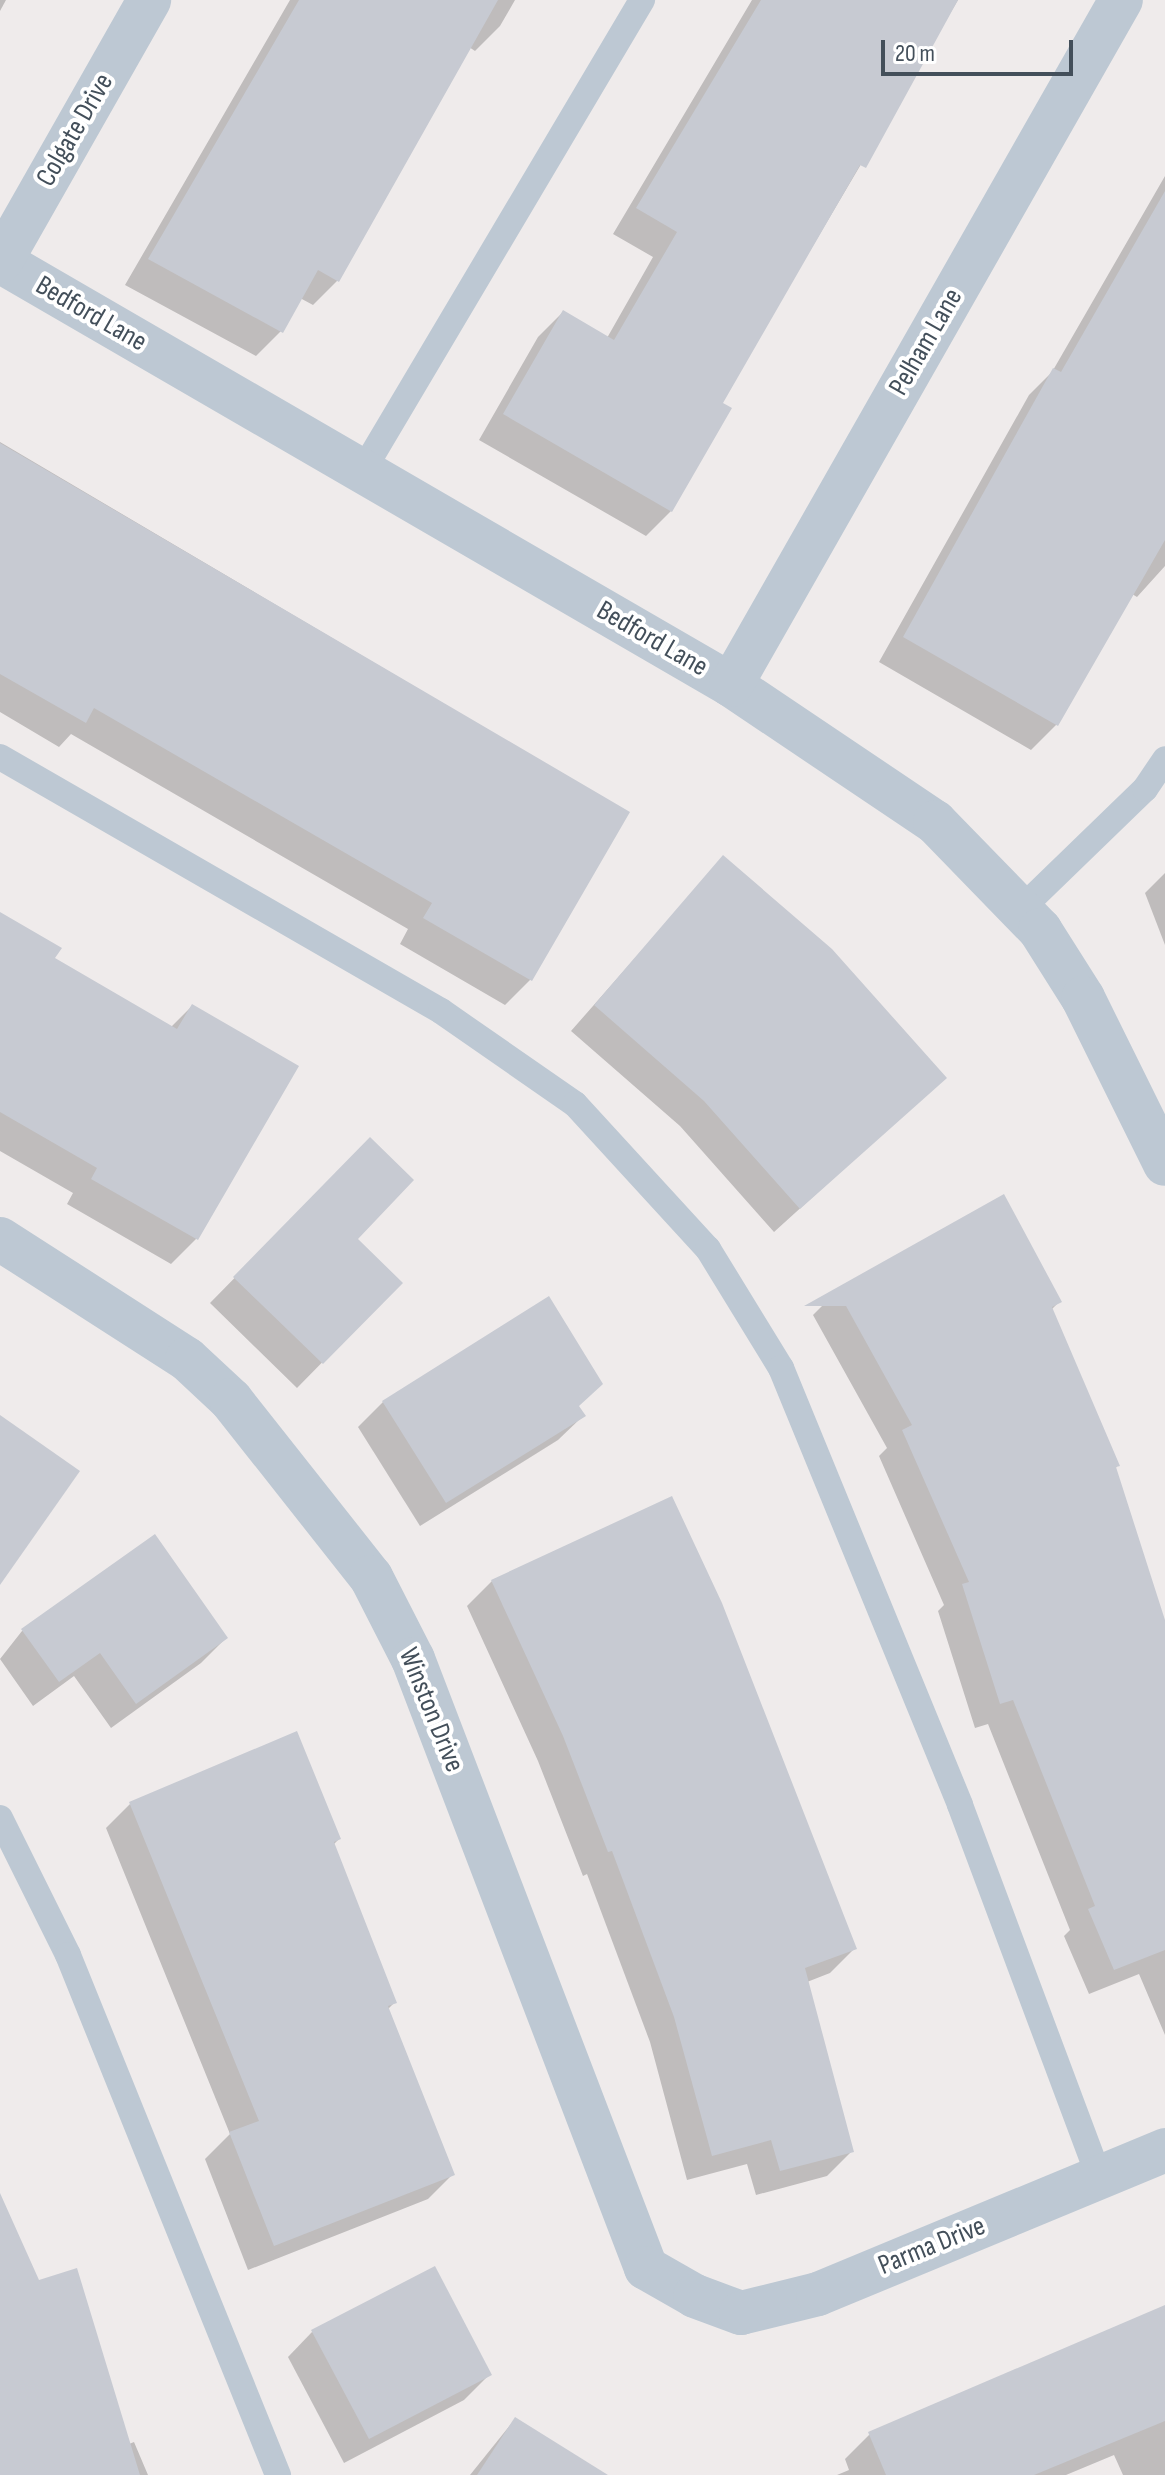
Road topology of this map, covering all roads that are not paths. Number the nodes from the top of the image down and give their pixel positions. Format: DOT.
graph roads {
  1 [pos="149,0"];
  2 [pos="642,0"];
  3 [pos="1121,0"];
  4 [pos="0,261"];
  5 [pos="362,472"];
  6 [pos="731,685"];
  7 [pos="0,757"];
  8 [pos="1165,759"];
  9 [pos="1022,908"];
  10 [pos="1165,1164"];
  11 [pos="0,1239"];
  12 [pos="0,1818"];
  13 [pos="1165,2150"];
  14 [pos="1099,2177"];
  15 [pos="695,2296"];
  16 [pos="278,2475"];
  1 -- 4 [label="street, Colgate Drive"];
  2 -- 5 [label="lane"];
  3 -- 6 [label="street, Pelham Lane"];
  4 -- 5 [label="street, Bedford Lane"];
  5 -- 6 [label="street, Bedford Lane"];
  6 -- 9 [label="street, Bedford Lane"];
  7 -- 14 [label="lane"];
  8 -- 9 [label="lane"];
  9 -- 10 [label="street, Bedford Lane"];
  11 -- 15 [label="street, Winston Drive"];
  12 -- 16 [label="lane"];
  13 -- 14 [label="street, Parma Drive"];
  14 -- 15 [label="street, Parma Drive"];
}
